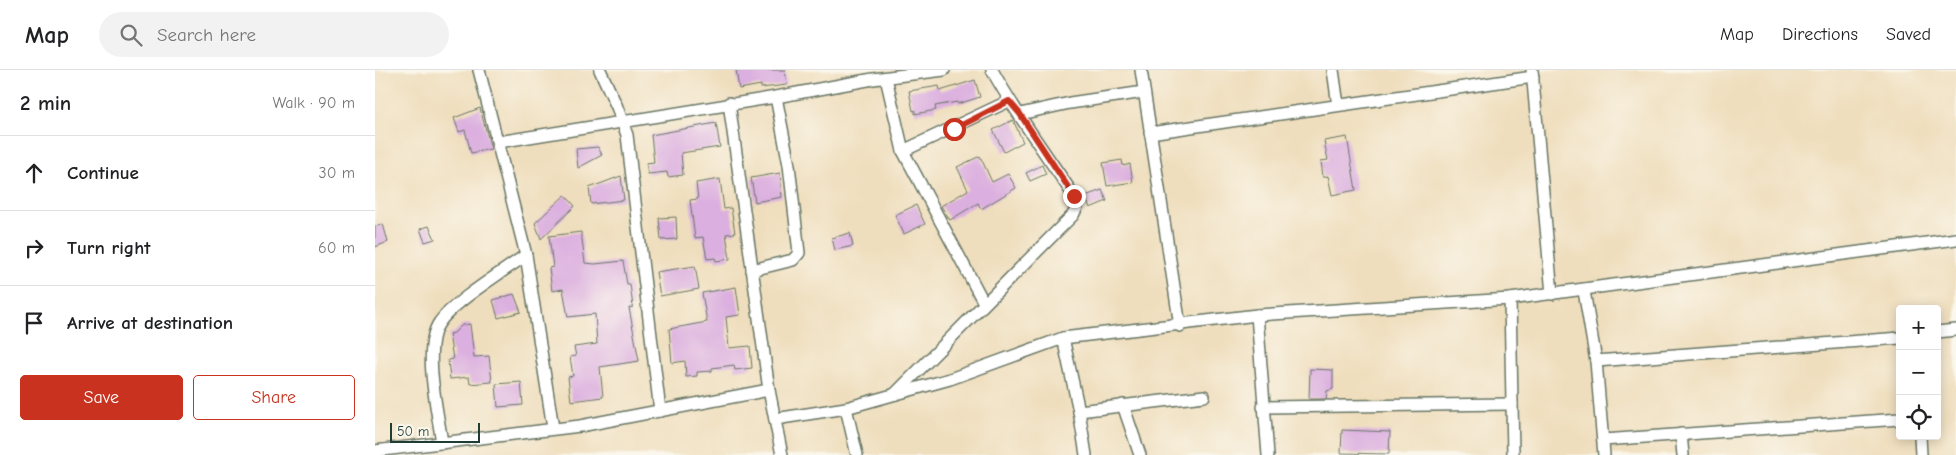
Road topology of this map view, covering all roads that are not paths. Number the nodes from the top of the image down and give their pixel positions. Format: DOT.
graph roads {
  1 [pos="479,70"];
  2 [pos="600,70"];
  3 [pos="944,70"];
  4 [pos="992,70"];
  5 [pos="1141,70"];
  6 [pos="1333,70"];
  7 [pos="1532,73"];
  8 [pos="882,75"];
  9 [pos="1144,92"];
  10 [pos="776,97"];
  11 [pos="1009,101"];
  12 [pos="729,104"];
  13 [pos="1338,105"];
  14 [pos="1020,114"];
  15 [pos="623,123"];
  16 [pos="1150,133"];
  17 [pos="498,142"];
  18 [pos="903,151"];
  19 [pos="1956,239"];
  20 [pos="526,255"];
  21 [pos="752,270"];
  22 [pos="1584,290"];
  23 [pos="1552,294"];
  24 [pos="1510,299"];
  25 [pos="984,304"];
  26 [pos="1257,316"];
  27 [pos="1180,326"];
  28 [pos="1956,330"];
  29 [pos="1941,332"];
  30 [pos="1063,338"];
  31 [pos="1896,338"];
  32 [pos="1596,361"];
  33 [pos="769,390"];
  34 [pos="895,394"];
  35 [pos="1204,396"];
  36 [pos="1512,404"];
  37 [pos="1123,405"];
  38 [pos="1263,407"];
  39 [pos="846,408"];
  40 [pos="660,411"];
  41 [pos="1079,411"];
  42 [pos="1896,419"];
  43 [pos="775,420"];
  44 [pos="553,428"];
  45 [pos="1681,434"];
  46 [pos="1603,440"];
  47 [pos="1920,440"];
  48 [pos="442,443"];
  49 [pos="375,451"];
  50 [pos="782,455"];
  51 [pos="857,455"];
  52 [pos="1086,455"];
  53 [pos="1139,455"];
  54 [pos="1268,455"];
  55 [pos="1513,455"];
  56 [pos="1604,455"];
  57 [pos="1683,455"];
  58 [pos="1921,455"];
  1 -- 17 [label="street"];
  2 -- 15 [label="street"];
  3 -- 8 [label="street"];
  4 -- 11 [label="street"];
  5 -- 9 [label="street"];
  6 -- 13 [label="street"];
  7 -- 13 [label="street"];
  7 -- 23 [label="street"];
  8 -- 10 [label="street"];
  8 -- 18 [label="street"];
  9 -- 14 [label="street"];
  9 -- 16 [label="street"];
  10 -- 12 [label="street"];
  10 -- 21 [label="street"];
  11 -- 14 [label="street"];
  11 -- 18 [label="street"];
  12 -- 15 [label="street"];
  12 -- 21 [label="street"];
  13 -- 16 [label="street"];
  14 -- 25 [label="street"];
  15 -- 17 [label="street"];
  15 -- 40 [label="street"];
  16 -- 27 [label="street"];
  17 -- 20 [label="street"];
  18 -- 25 [label="street"];
  19 -- 22 [label="street"];
  20 -- 44 [label="street"];
  20 -- 48 [label="street"];
  21 -- 33 [label="street"];
  22 -- 23 [label="street"];
  22 -- 32 [label="street"];
  23 -- 24 [label="street"];
  24 -- 26 [label="street"];
  24 -- 36 [label="street"];
  25 -- 34 [label="street"];
  26 -- 27 [label="street"];
  26 -- 38 [label="street"];
  27 -- 30 [label="street"];
  28 -- 29 [label="street"];
  30 -- 34 [label="street"];
  30 -- 41 [label="street"];
  31 -- 32 [label="street"];
  32 -- 46 [label="street"];
  33 -- 40 [label="street"];
  33 -- 43 [label="street"];
  34 -- 39 [label="street"];
  35 -- 37 [label="street"];
  36 -- 38 [label="street"];
  36 -- 55 [label="street"];
  37 -- 41 [label="street"];
  37 -- 53 [label="street"];
  38 -- 54 [label="street"];
  39 -- 43 [label="street"];
  39 -- 51 [label="street"];
  40 -- 44 [label="street"];
  41 -- 52 [label="street"];
  42 -- 45 [label="street"];
  43 -- 50 [label="street"];
  44 -- 48 [label="street"];
  45 -- 46 [label="street"];
  45 -- 57 [label="street"];
  46 -- 56 [label="street"];
  47 -- 58 [label="street"];
  48 -- 49 [label="street"];
}
